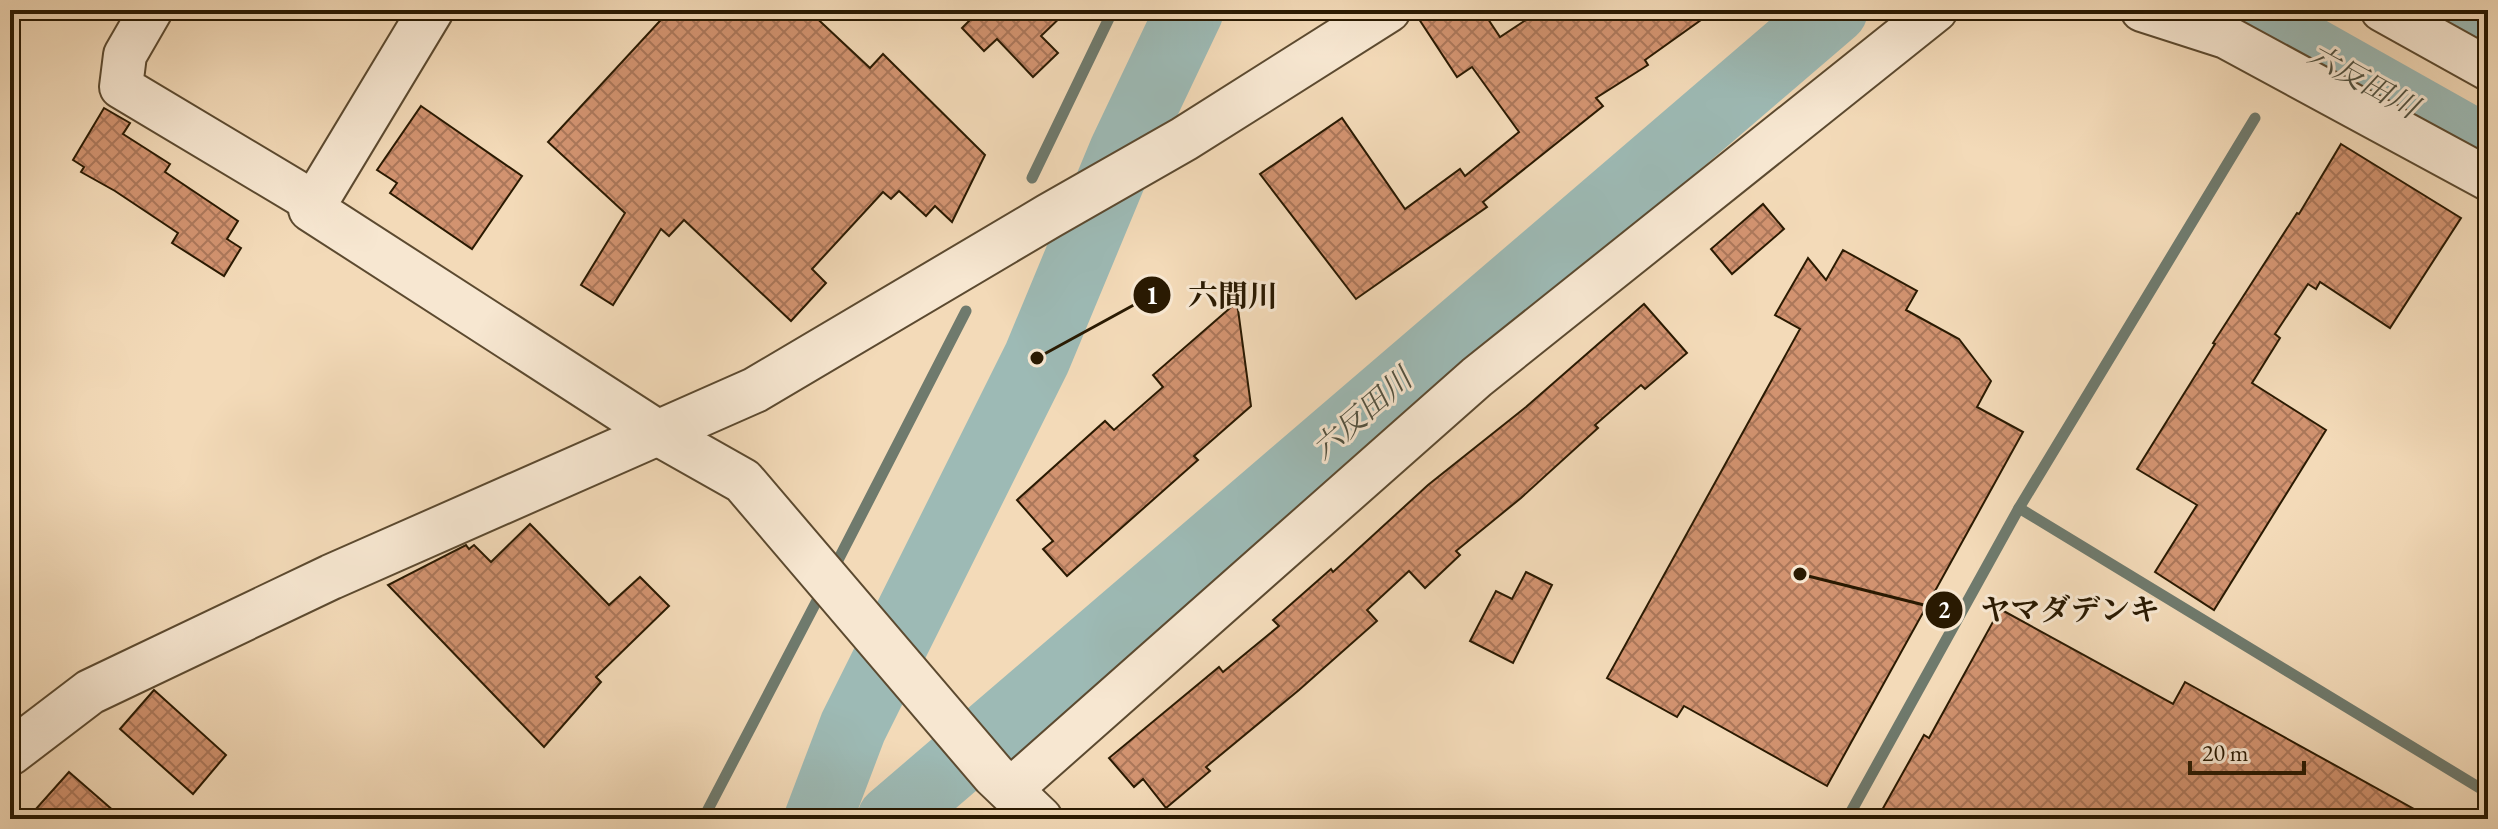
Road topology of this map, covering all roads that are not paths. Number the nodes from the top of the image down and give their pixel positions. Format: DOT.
graph roads {
  1 [pos="151,10"];
  2 [pos="431,10"];
  3 [pos="1388,10"];
  4 [pos="1936,10"];
  5 [pos="2142,10"];
  6 [pos="2382,10"];
  7 [pos="2488,69"];
  8 [pos="2488,179"];
  9 [pos="315,203"];
  10 [pos="658,433"];
  11 [pos="10,753"];
  12 [pos="1015,795"];
  1 -- 9 [label="street"];
  2 -- 9 [label="street"];
  3 -- 10 [label="street"];
  4 -- 12 [label="street"];
  5 -- 8 [label="street"];
  6 -- 7 [label="street"];
  9 -- 10 [label="street"];
  10 -- 11 [label="street"];
  10 -- 12 [label="street"];
}
